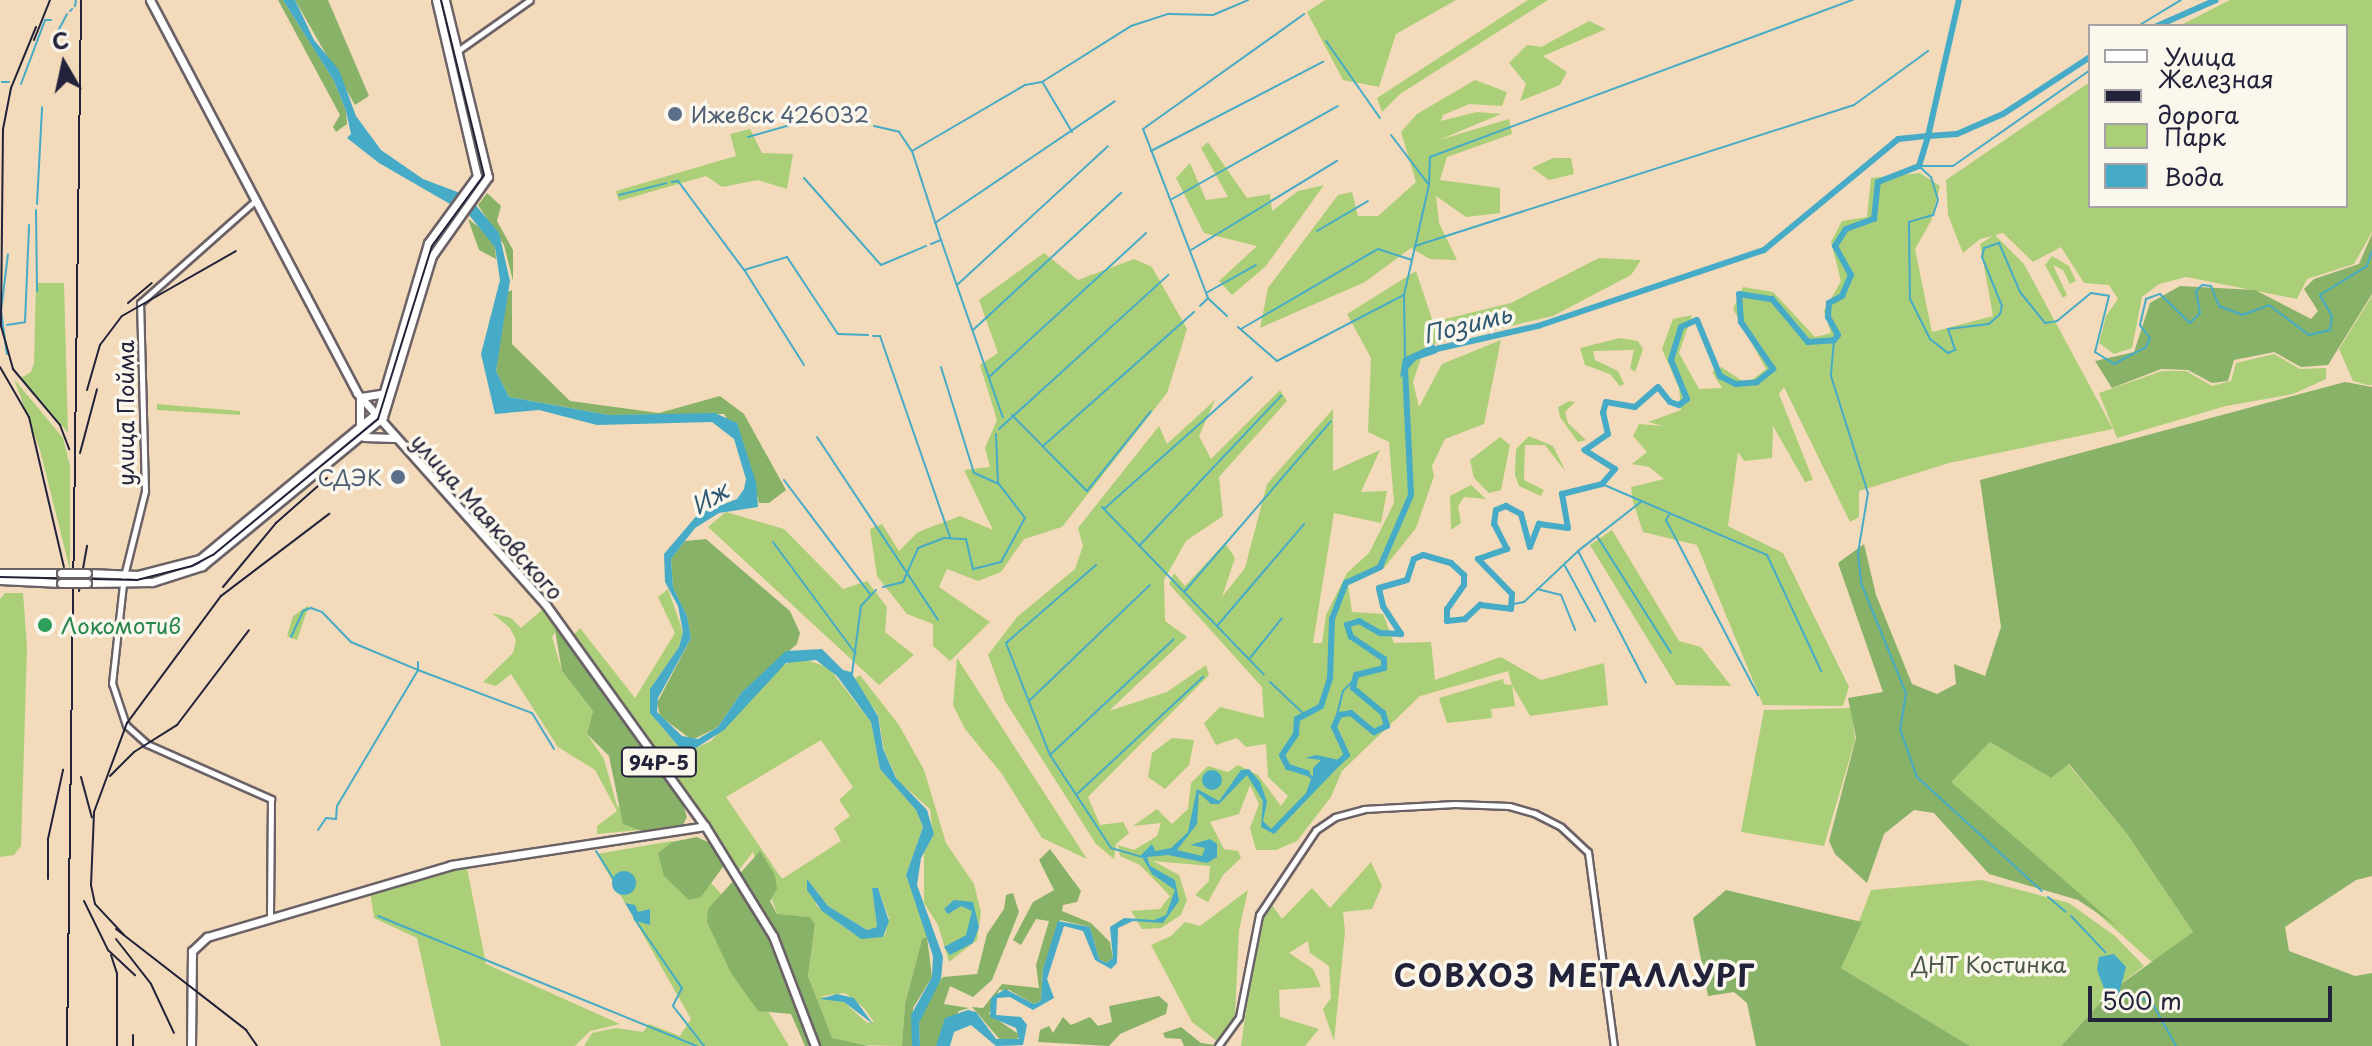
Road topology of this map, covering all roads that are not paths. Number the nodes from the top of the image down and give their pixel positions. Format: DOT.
graph roads {
  1 [pos="150,0"];
  2 [pos="436,0"];
  3 [pos="445,0"];
  4 [pos="530,0"];
  5 [pos="453,54"];
  6 [pos="255,201"];
  7 [pos="385,393"];
  8 [pos="359,396"];
  9 [pos="389,406"];
  10 [pos="378,418"];
  11 [pos="361,434"];
  12 [pos="394,438"];
  13 [pos="0,573"];
  14 [pos="0,580"];
  15 [pos="124,580"];
  16 [pos="705,826"];
  17 [pos="270,916"];
  18 [pos="191,1046"];
  19 [pos="815,1046"];
  20 [pos="1218,1046"];
  21 [pos="1614,1046"];
  1 -- 6 [label="main road, улица Маяковского"];
  2 -- 5 [label="main road"];
  3 -- 5 [label="main road"];
  4 -- 5 [label="street"];
  5 -- 7 [label="main road"];
  5 -- 9 [label="main road"];
  6 -- 8 [label="main road, улица Маяковского"];
  6 -- 15 [label="street, улица Пойма"];
  7 -- 8 [label="main road"];
  7 -- 10 [label="main road"];
  8 -- 10 [label="main road, улица Маяковского"];
  8 -- 11 [label="main road"];
  9 -- 10 [label="main road"];
  9 -- 12 [label="main road"];
  10 -- 11 [label="main road"];
  10 -- 12 [label="main road, улица Маяковского / 94Р-5"];
  11 -- 12 [label="main road"];
  11 -- 15 [label="main road"];
  12 -- 16 [label="main road, улица Маяковского / 94Р-5"];
  13 -- 15 [label="main road, bridge"];
  14 -- 15 [label="main road, bridge"];
  15 -- 17 [label="street, улица Пойма"];
  16 -- 17 [label="main road"];
  16 -- 19 [label="main road, улица Маяковского / 94Р-5"];
  17 -- 18 [label="main road"];
  20 -- 21 [label="street"];
}
